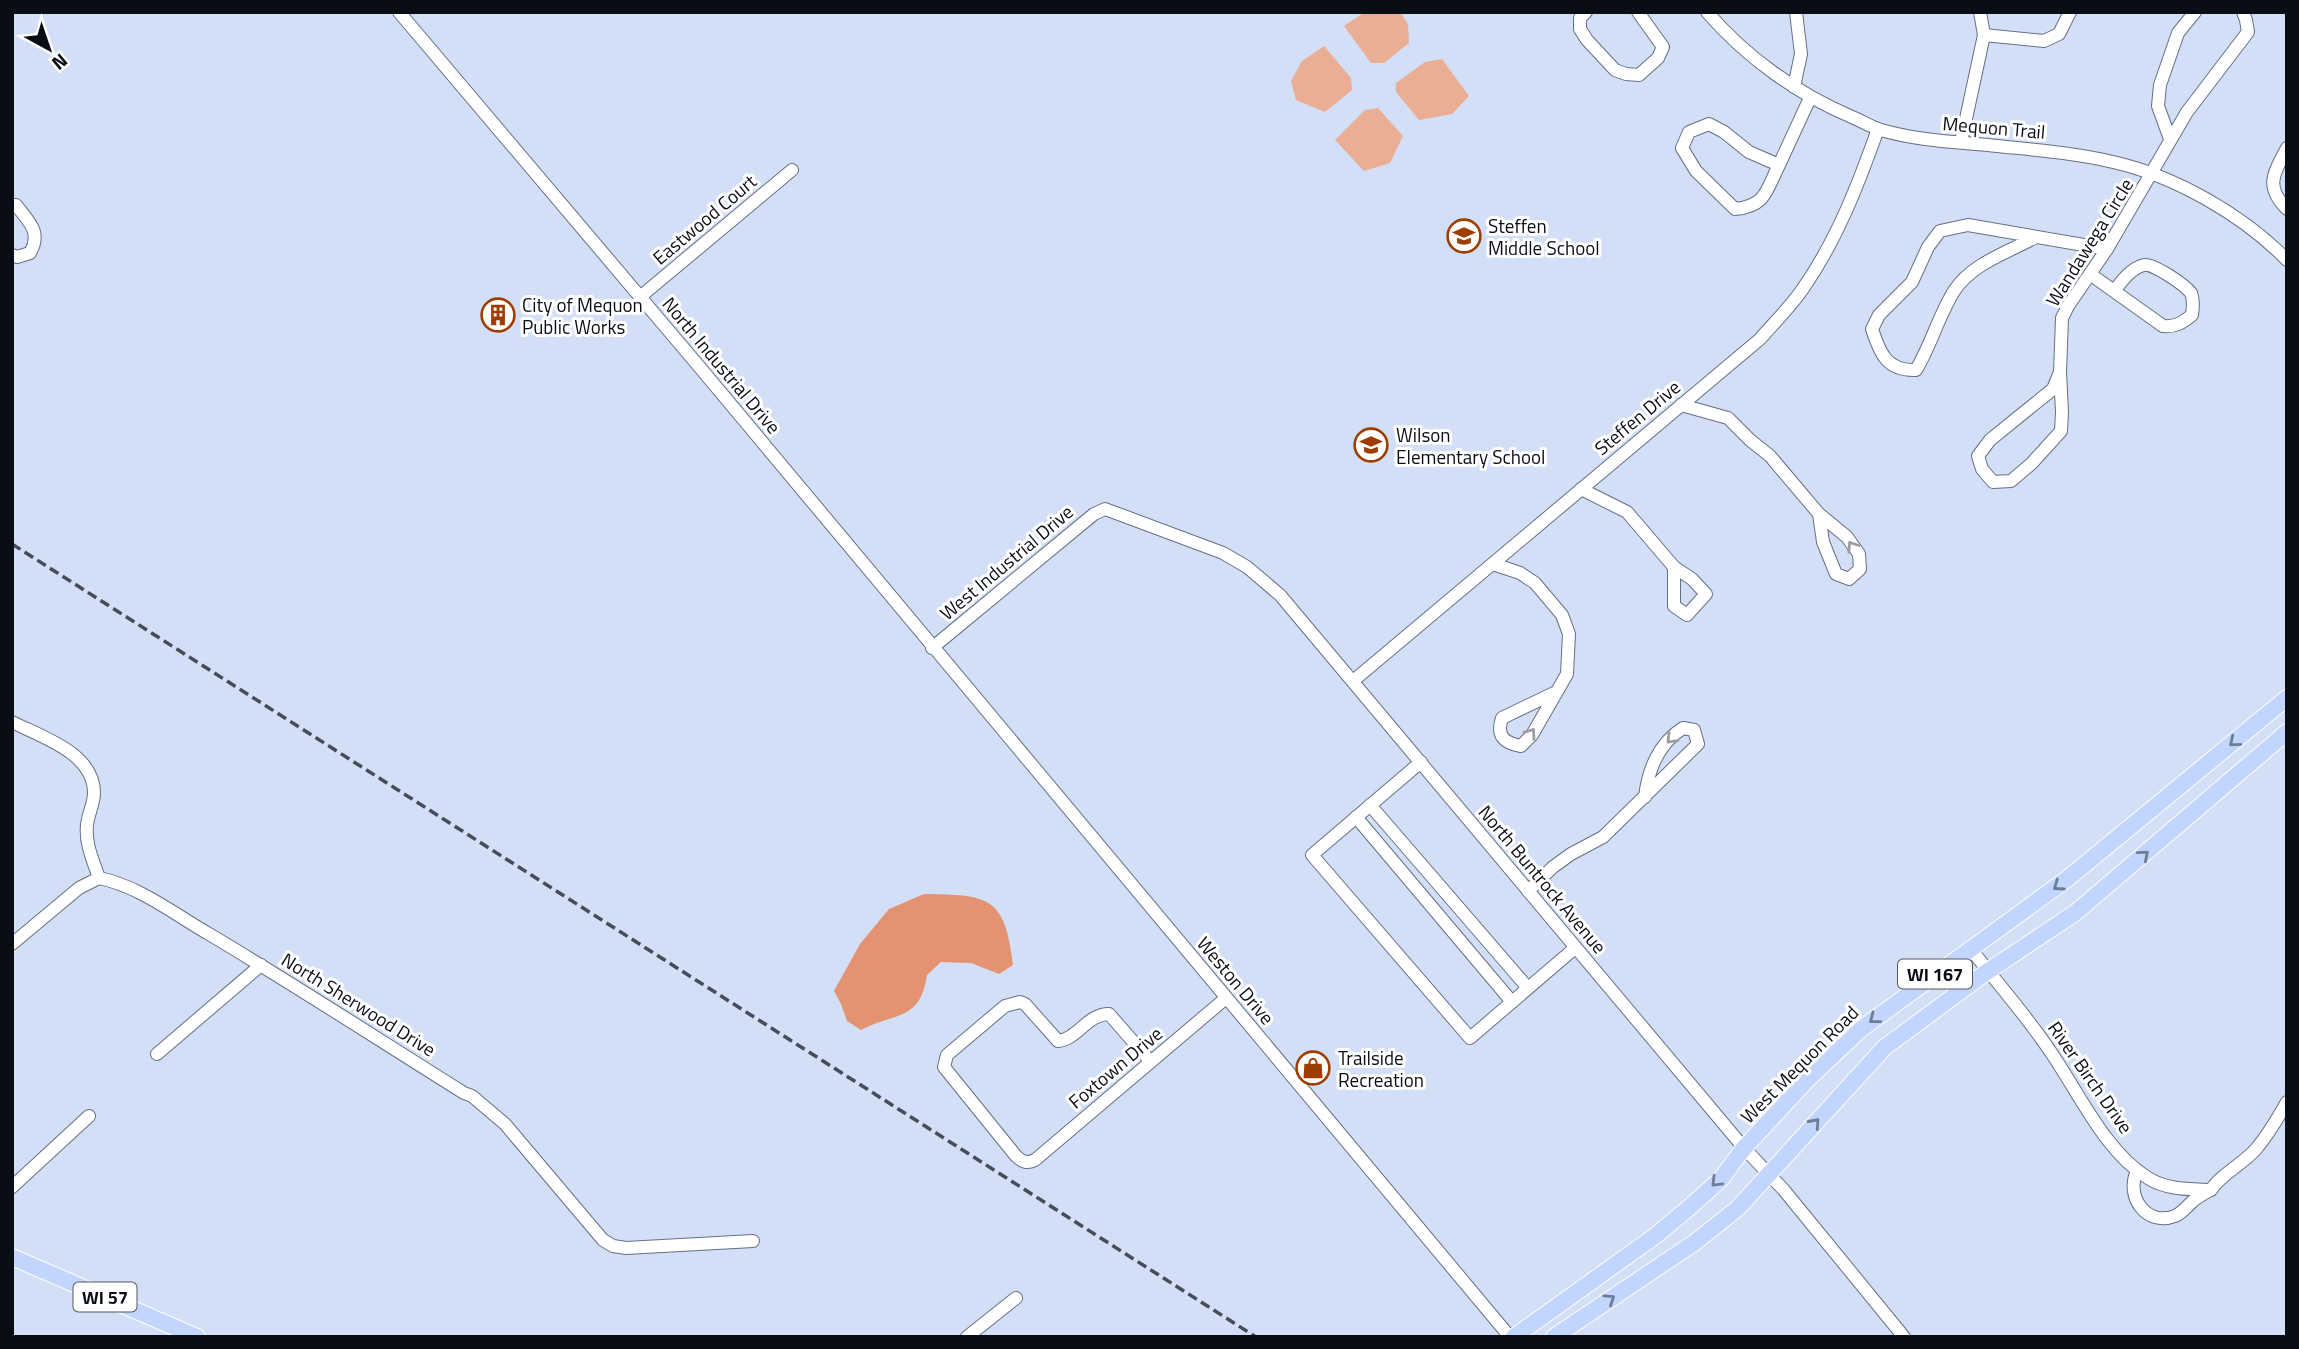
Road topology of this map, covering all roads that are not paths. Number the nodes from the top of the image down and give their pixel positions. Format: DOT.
graph roads {
  1 [pos="399,12"];
  2 [pos="1586,12"];
  3 [pos="1638,12"];
  4 [pos="1707,12"];
  5 [pos="1796,12"];
  6 [pos="1980,12"];
  7 [pos="2070,12"];
  8 [pos="2195,12"];
  9 [pos="2243,12"];
  10 [pos="1984,35"];
  11 [pos="1794,87"];
  12 [pos="1810,98"];
  13 [pos="1878,129"];
  14 [pos="2170,139"];
  15 [pos="1961,142"];
  16 [pos="2287,148"];
  17 [pos="1779,165"];
  18 [pos="792,170"];
  19 [pos="2152,175"];
  20 [pos="12,205"];
  21 [pos="2287,209"];
  22 [pos="2036,237"];
  23 [pos="2107,249"];
  24 [pos="12,255"];
  25 [pos="2286,259"];
  26 [pos="2090,274"];
  27 [pos="2114,290"];
  28 [pos="640,298"];
  29 [pos="2060,372"];
  30 [pos="1681,405"];
  31 [pos="1581,489"];
  32 [pos="1105,509"];
  33 [pos="1819,514"];
  34 [pos="1493,564"];
  35 [pos="1674,567"];
  36 [pos="932,648"];
  37 [pos="1353,681"];
  38 [pos="1554,693"];
  39 [pos="2287,698"];
  40 [pos="12,722"];
  41 [pos="2287,732"];
  42 [pos="1421,762"];
  43 [pos="1645,797"];
  44 [pos="2164,801"];
  45 [pos="1370,805"];
  46 [pos="1356,817"];
  47 [pos="2182,821"];
  48 [pos="99,878"];
  49 [pos="1528,891"];
  50 [pos="12,944"];
  51 [pos="1575,948"];
  52 [pos="1971,949"];
  53 [pos="261,965"];
  54 [pos="1989,971"];
  55 [pos="1528,988"];
  56 [pos="1226,998"];
  57 [pos="1512,1002"];
  58 [pos="157,1054"];
  59 [pos="1151,1062"];
  60 [pos="2287,1102"];
  61 [pos="89,1116"];
  62 [pos="1744,1148"];
  63 [pos="2137,1171"];
  64 [pos="1770,1175"];
  65 [pos="12,1187"];
  66 [pos="2211,1190"];
  67 [pos="753,1241"];
  68 [pos="12,1257"];
  69 [pos="1016,1298"];
  70 [pos="1900,1332"];
  71 [pos="197,1337"];
  72 [pos="967,1337"];
  73 [pos="1512,1337"];
  74 [pos="1554,1337"];
  75 [pos="1886,1337"];
  1 -- 28 [label="street, North Industrial Drive"];
  2 -- 3 [label="street"];
  4 -- 11 [label="street, Mequon Trail"];
  5 -- 11 [label="street"];
  6 -- 10 [label="street"];
  7 -- 10 [label="street"];
  8 -- 14 [label="street"];
  9 -- 14 [label="street, Wandawega Circle"];
  10 -- 15 [label="street"];
  11 -- 12 [label="street, Mequon Trail"];
  12 -- 13 [label="street, Mequon Trail"];
  12 -- 17 [label="street"];
  13 -- 15 [label="street, Mequon Trail"];
  13 -- 30 [label="street, Steffen Drive"];
  14 -- 19 [label="street, Wandawega Circle"];
  15 -- 19 [label="street, Mequon Trail"];
  16 -- 21 [label="street"];
  17 -- 17 [label="street"];
  18 -- 28 [label="street, Eastwood Court"];
  19 -- 23 [label="street, Wandawega Circle"];
  19 -- 25 [label="street, Mequon Trail"];
  20 -- 24 [label="street"];
  22 -- 22 [label="street"];
  22 -- 23 [label="street"];
  23 -- 26 [label="street, Wandawega Circle"];
  26 -- 27 [label="street"];
  26 -- 29 [label="street, Wandawega Circle"];
  27 -- 27 [label="street"];
  28 -- 36 [label="street, North Industrial Drive"];
  29 -- 29 [label="street, Wandawega Circle"];
  30 -- 31 [label="street, Steffen Drive"];
  30 -- 33 [label="street"];
  31 -- 34 [label="street, Steffen Drive"];
  31 -- 35 [label="street"];
  32 -- 36 [label="street, West Industrial Drive"];
  32 -- 37 [label="street, North Buntrock Avenue"];
  33 -- 33 [label="street, one-way"];
  34 -- 37 [label="street, Steffen Drive"];
  34 -- 38 [label="street"];
  36 -- 56 [label="street, Weston Drive"];
  37 -- 42 [label="street, North Buntrock Avenue"];
  38 -- 38 [label="street, one-way"];
  39 -- 44 [label="main road, West Mequon Road / WI 167, one-way"];
  40 -- 48 [label="street"];
  41 -- 47 [label="main road, WI 167"];
  42 -- 45 [label="street"];
  42 -- 49 [label="street, North Buntrock Avenue"];
  43 -- 43 [label="street, one-way"];
  43 -- 49 [label="street"];
  44 -- 47 [label="main road"];
  44 -- 52 [label="main road, West Mequon Road / WI 167, one-way"];
  45 -- 46 [label="street"];
  45 -- 55 [label="street"];
  46 -- 57 [label="street"];
  46 -- 57 [label="street"];
  54 -- 47 [label="main road, WI 167, one-way"];
  48 -- 50 [label="street"];
  48 -- 53 [label="street, North Sherwood Drive"];
  49 -- 51 [label="street, North Buntrock Avenue"];
  51 -- 55 [label="street"];
  51 -- 62 [label="street, North Buntrock Avenue"];
  52 -- 54 [label="street, River Birch Drive"];
  52 -- 62 [label="main road, West Mequon Road / WI 167, one-way"];
  53 -- 58 [label="street"];
  53 -- 67 [label="street, North Sherwood Drive"];
  54 -- 63 [label="street, River Birch Drive"];
  64 -- 54 [label="main road, WI 167, one-way"];
  55 -- 57 [label="street"];
  56 -- 59 [label="street, Foxtown Drive"];
  56 -- 73 [label="street, Weston Drive"];
  59 -- 59 [label="street, Foxtown Drive"];
  60 -- 66 [label="street"];
  61 -- 65 [label="street"];
  62 -- 64 [label="street, North Buntrock Avenue"];
  62 -- 73 [label="main road, West Mequon Road / WI 167, one-way"];
  63 -- 66 [label="street, River Birch Drive"];
  63 -- 66 [label="street"];
  64 -- 70 [label="street, North Buntrock Avenue"];
  74 -- 64 [label="main road, WI 167, one-way"];
  68 -- 71 [label="main road, WI 57"];
  69 -- 72 [label="street"];
  70 -- 75 [label="street"];
}
